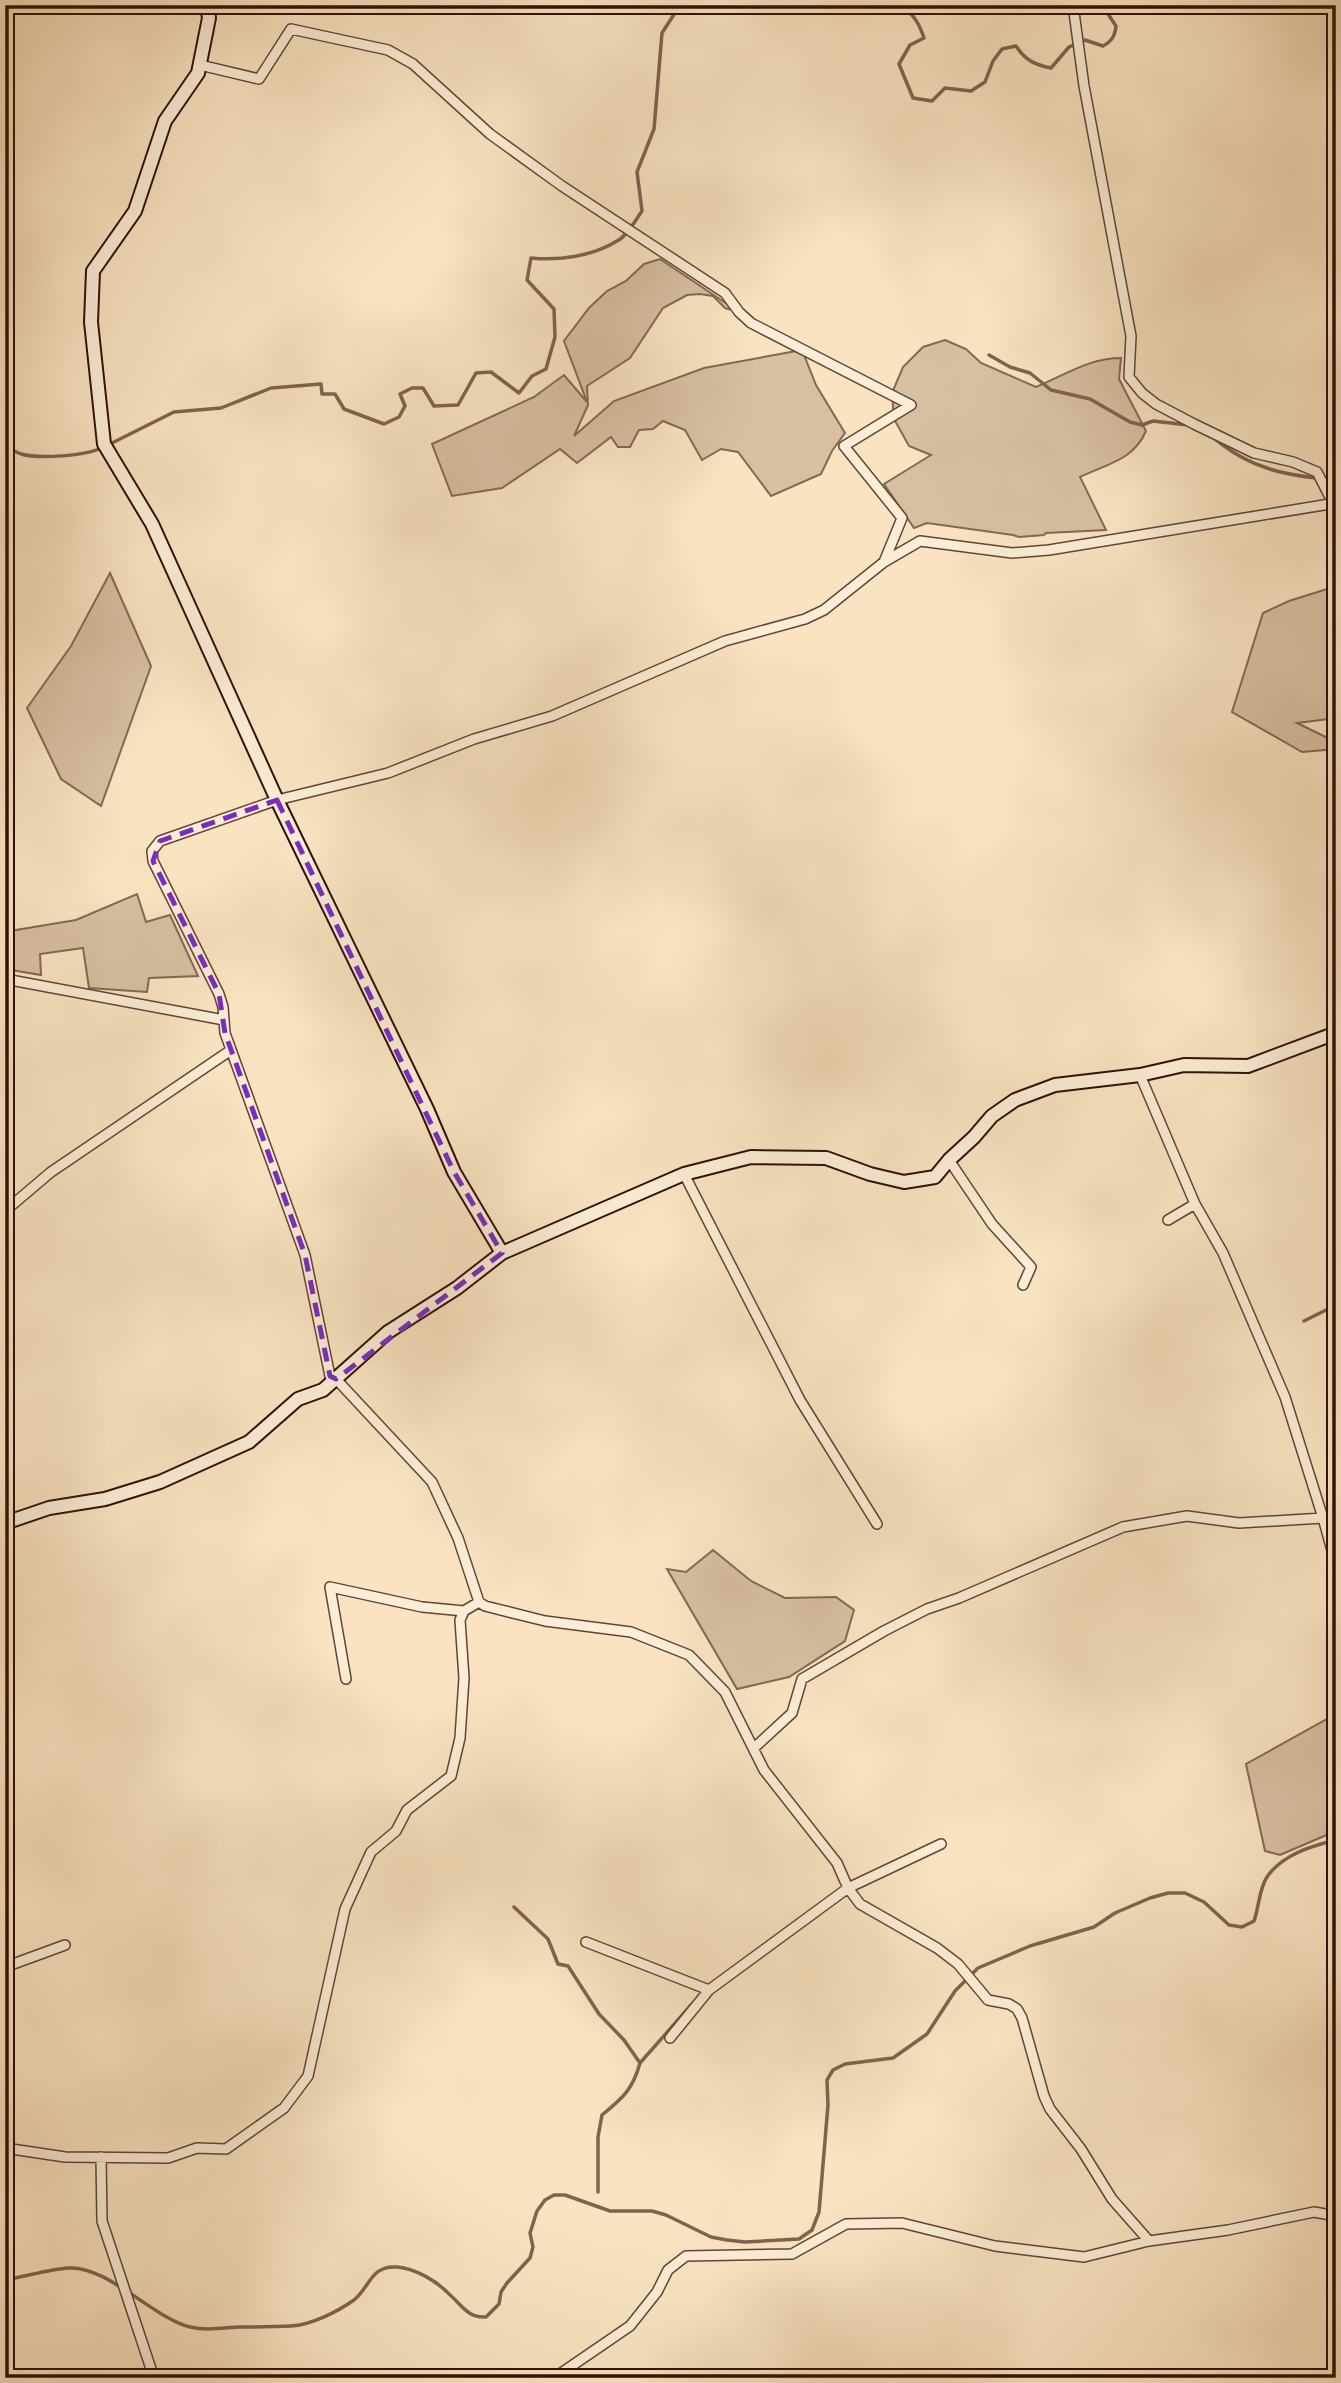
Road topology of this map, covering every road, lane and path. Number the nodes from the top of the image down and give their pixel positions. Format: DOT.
graph roads {
  1 [pos="207,5"];
  2 [pos="1073,5"];
  3 [pos="200,65"];
  4 [pos="1335,504"];
  5 [pos="884,562"];
  6 [pos="1336,588"];
  7 [pos="1336,606"];
  8 [pos="277,800"];
  9 [pos="5,979"];
  10 [pos="224,1020"];
  11 [pos="1336,1033"];
  12 [pos="231,1050"];
  13 [pos="1140,1075"];
  14 [pos="949,1160"];
  15 [pos="684,1174"];
  16 [pos="1195,1204"];
  17 [pos="5,1211"];
  18 [pos="1168,1220"];
  19 [pos="502,1252"];
  20 [pos="1023,1285"];
  21 [pos="336,1379"];
  22 [pos="1323,1518"];
  23 [pos="5,1523"];
  24 [pos="877,1524"];
  25 [pos="1336,1565"];
  26 [pos="479,1602"];
  27 [pos="464,1611"];
  28 [pos="346,1679"];
  29 [pos="754,1748"];
  30 [pos="941,1844"];
  31 [pos="848,1888"];
  32 [pos="586,1942"];
  33 [pos="65,1944"];
  34 [pos="5,1967"];
  35 [pos="709,1990"];
  36 [pos="670,2038"];
  37 [pos="5,2148"];
  38 [pos="101,2157"];
  39 [pos="1336,2216"];
  40 [pos="1149,2241"];
  41 [pos="154,2378"];
  42 [pos="554,2378"];
  1 -- 3 [label="street"];
  2 -- 4 [label="street"];
  3 -- 5 [label="street"];
  3 -- 8 [label="street"];
  4 -- 5 [label="street"];
  5 -- 8 [label="street"];
  6 -- 7 [label="street"];
  8 -- 10 [label="street"];
  8 -- 19 [label="street"];
  9 -- 10 [label="street"];
  10 -- 12 [label="street"];
  11 -- 13 [label="street"];
  12 -- 17 [label="street"];
  12 -- 21 [label="street"];
  13 -- 14 [label="street"];
  13 -- 16 [label="street"];
  14 -- 15 [label="street"];
  14 -- 20 [label="street"];
  15 -- 19 [label="street"];
  15 -- 24 [label="street"];
  16 -- 18 [label="street"];
  16 -- 22 [label="street"];
  19 -- 21 [label="street"];
  21 -- 23 [label="street"];
  21 -- 26 [label="street"];
  22 -- 25 [label="street"];
  22 -- 29 [label="street"];
  26 -- 27 [label="street"];
  26 -- 29 [label="street"];
  27 -- 28 [label="street"];
  27 -- 38 [label="street"];
  29 -- 31 [label="street"];
  30 -- 31 [label="street"];
  31 -- 35 [label="street"];
  31 -- 40 [label="street"];
  32 -- 35 [label="street"];
  33 -- 34 [label="street"];
  35 -- 36 [label="street"];
  37 -- 38 [label="street"];
  38 -- 41 [label="street"];
  39 -- 40 [label="street"];
  40 -- 42 [label="street"];
}
